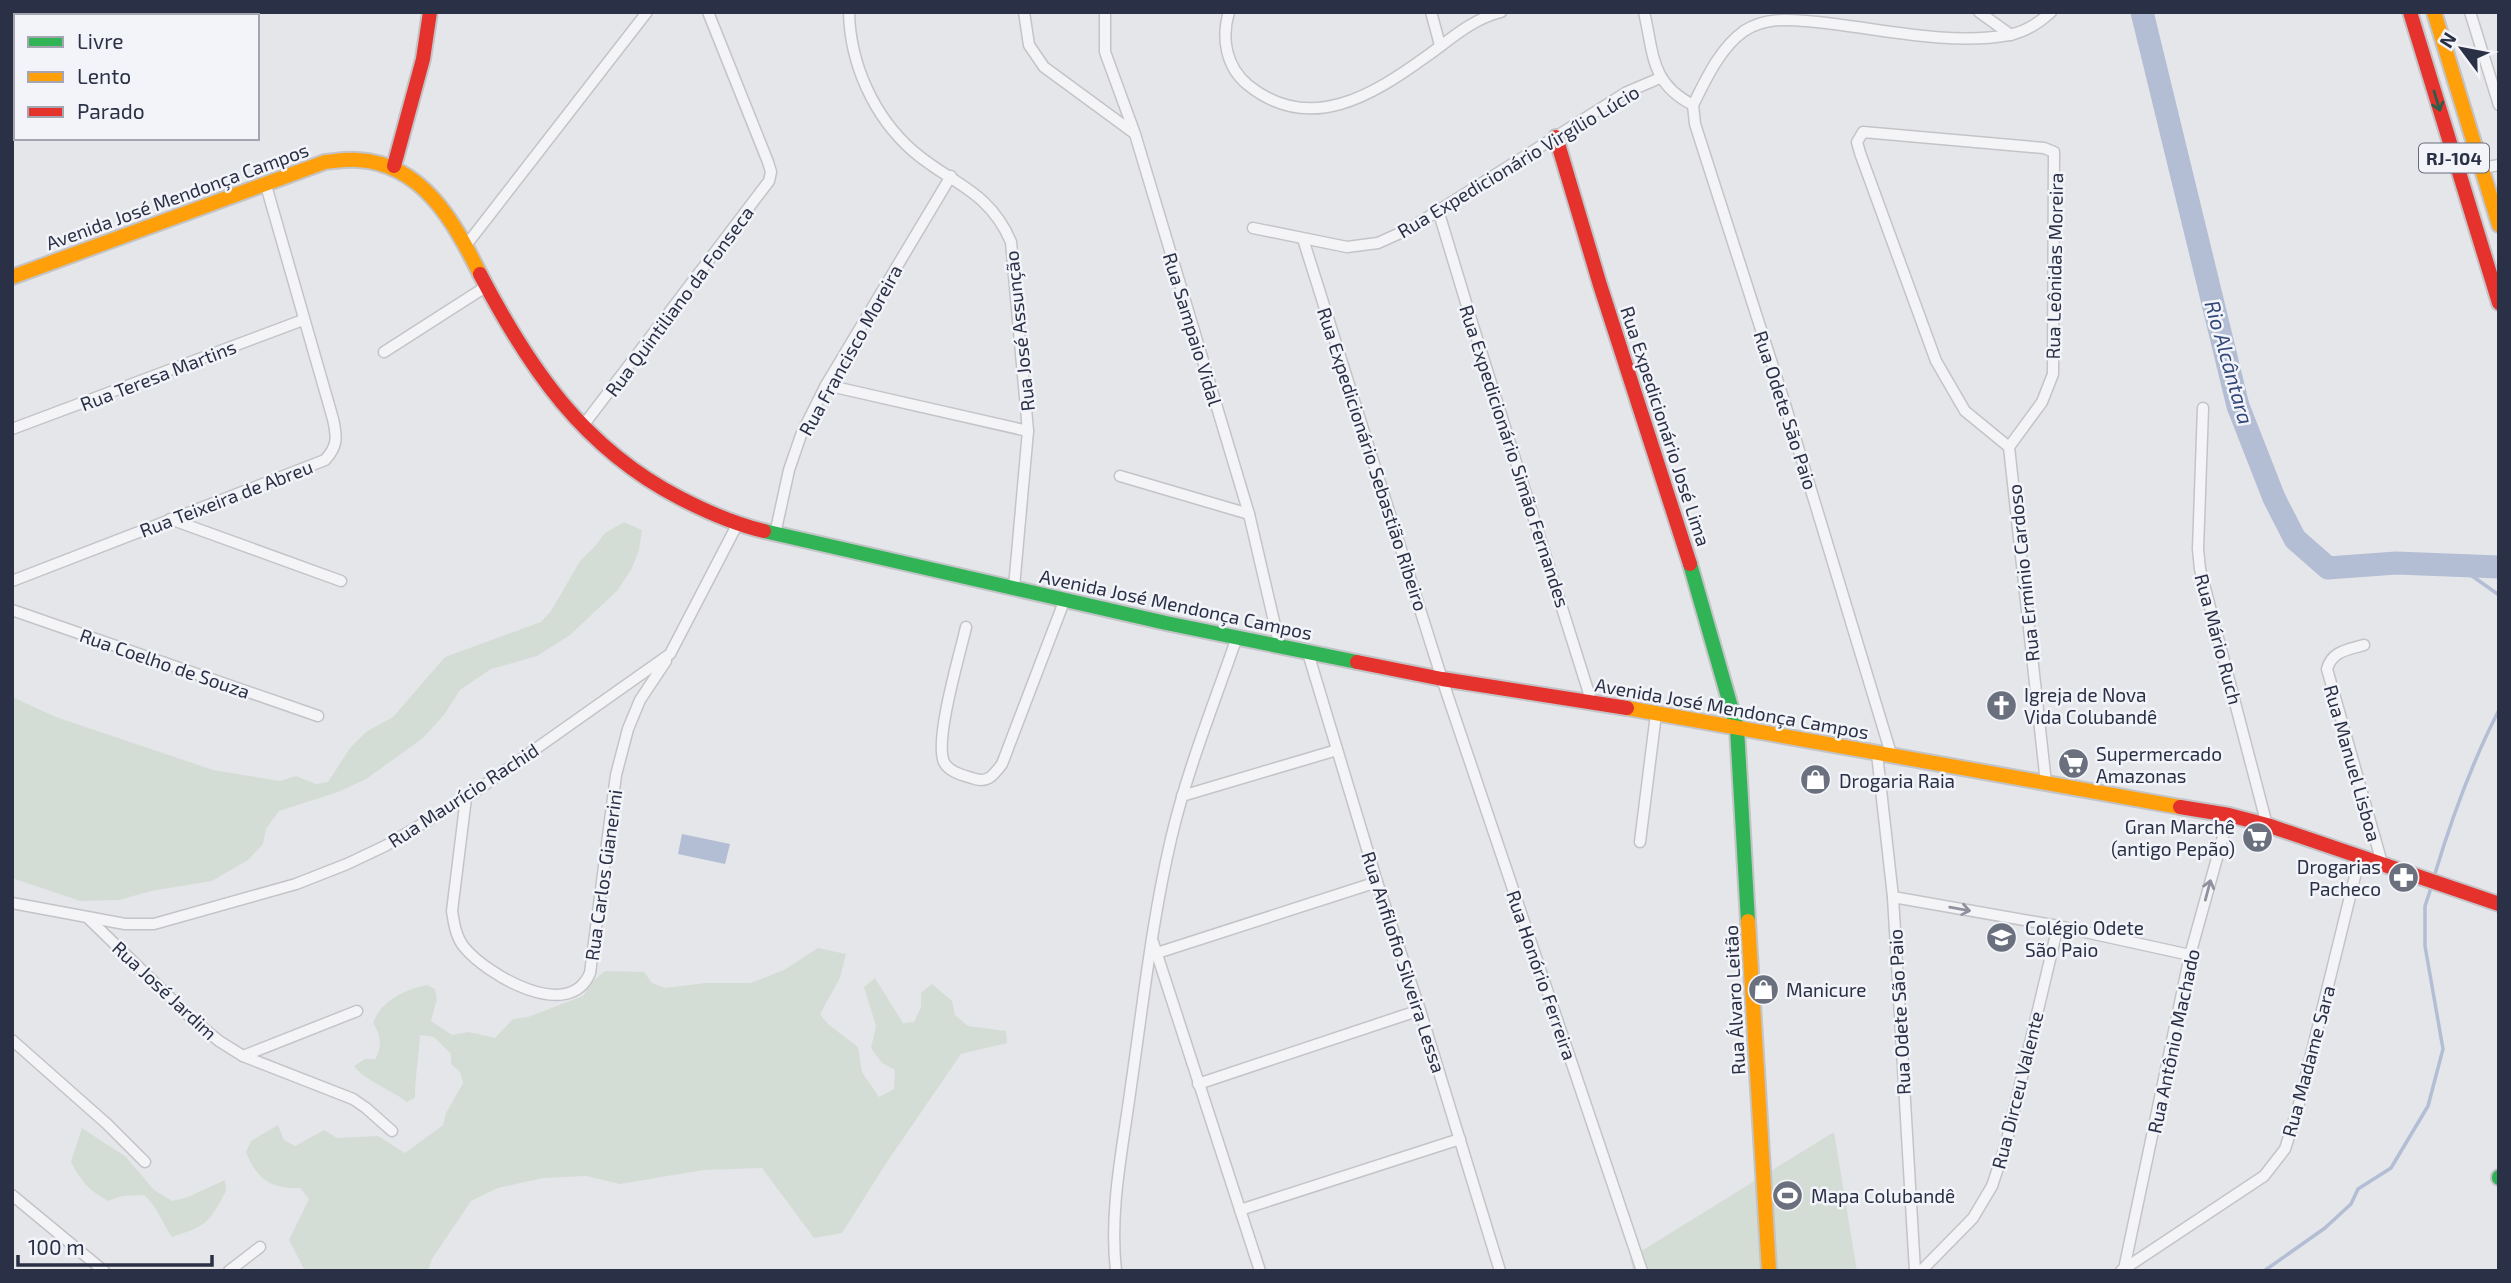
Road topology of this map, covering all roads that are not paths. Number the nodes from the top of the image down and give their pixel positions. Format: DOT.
graph roads {
  1 [pos="430,12"];
  2 [pos="647,12"];
  3 [pos="708,12"];
  4 [pos="849,12"];
  5 [pos="1024,12"];
  6 [pos="1105,12"];
  7 [pos="1228,12"];
  8 [pos="1431,12"];
  9 [pos="1501,12"];
  10 [pos="1644,12"];
  11 [pos="1979,12"];
  12 [pos="2051,12"];
  13 [pos="2410,12"];
  14 [pos="2434,12"];
  15 [pos="2470,12"];
  16 [pos="2011,35"];
  17 [pos="1440,45"];
  18 [pos="1660,79"];
  19 [pos="1693,105"];
  20 [pos="2499,105"];
  21 [pos="1135,134"];
  22 [pos="1556,137"];
  23 [pos="394,166"];
  24 [pos="2499,166"];
  25 [pos="2482,168"];
  26 [pos="951,176"];
  27 [pos="265,183"];
  28 [pos="1438,209"];
  29 [pos="2499,225"];
  30 [pos="1253,228"];
  31 [pos="1303,239"];
  32 [pos="467,244"];
  33 [pos="12,277"];
  34 [pos="487,286"];
  35 [pos="2499,303"];
  36 [pos="303,320"];
  37 [pos="384,352"];
  38 [pos="826,385"];
  39 [pos="2203,408"];
  40 [pos="582,427"];
  41 [pos="12,429"];
  42 [pos="1028,431"];
  43 [pos="2009,447"];
  44 [pos="1120,475"];
  45 [pos="1249,514"];
  46 [pos="170,520"];
  47 [pos="737,524"];
  48 [pos="775,534"];
  49 [pos="12,581"];
  50 [pos="341,581"];
  51 [pos="1014,587"];
  52 [pos="1065,599"];
  53 [pos="12,610"];
  54 [pos="966,627"];
  55 [pos="1237,637"];
  56 [pos="2364,645"];
  57 [pos="1280,647"];
  58 [pos="1308,653"];
  59 [pos="670,654"];
  60 [pos="1443,679"];
  61 [pos="1592,703"];
  62 [pos="1656,714"];
  63 [pos="318,716"];
  64 [pos="1737,728"];
  65 [pos="1337,750"];
  66 [pos="1877,754"];
  67 [pos="1892,757"];
  68 [pos="2046,783"];
  69 [pos="1182,796"];
  70 [pos="466,798"];
  71 [pos="2229,815"];
  72 [pos="2267,824"];
  73 [pos="1640,842"];
  74 [pos="2360,856"];
  75 [pos="2382,863"];
  76 [pos="1377,882"];
  77 [pos="1893,897"];
  78 [pos="12,903"];
  79 [pos="2499,904"];
  80 [pos="89,919"];
  81 [pos="2058,926"];
  82 [pos="1152,940"];
  83 [pos="1157,953"];
  84 [pos="2190,956"];
  85 [pos="1420,1010"];
  86 [pos="357,1011"];
  87 [pos="12,1040"];
  88 [pos="243,1056"];
  89 [pos="1198,1084"];
  90 [pos="392,1131"];
  91 [pos="1460,1139"];
  92 [pos="145,1162"];
  93 [pos="12,1195"];
  94 [pos="1240,1210"];
  95 [pos="260,1247"];
  96 [pos="1498,1270"];
  97 [pos="2122,1270"];
  98 [pos="104,1271"];
  99 [pos="229,1271"];
  100 [pos="1116,1271"];
  101 [pos="1260,1271"];
  102 [pos="1642,1271"];
  103 [pos="1769,1271"];
  104 [pos="1914,1271"];
  105 [pos="1920,1271"];
  1 -- 23 [label="main road"];
  2 -- 32 [label="street"];
  3 -- 40 [label="street, Rua Quintiliano da Fonseca"];
  4 -- 26 [label="street, Rua José Assunção"];
  5 -- 21 [label="street"];
  6 -- 21 [label="street, Rua Sampaio Vidal"];
  7 -- 17 [label="street"];
  8 -- 17 [label="street"];
  9 -- 17 [label="street"];
  10 -- 18 [label="street"];
  11 -- 16 [label="street"];
  12 -- 16 [label="street"];
  13 -- 35 [label="main road, RJ-104, one-way"];
  14 -- 25 [label="main road, RJ-104"];
  15 -- 20 [label="street"];
  16 -- 19 [label="street"];
  18 -- 19 [label="street"];
  18 -- 22 [label="street, Rua Expedicionário Virgílio Lúcio"];
  19 -- 67 [label="street, Rua Odete São Paio"];
  21 -- 45 [label="street, Rua Sampaio Vidal"];
  22 -- 28 [label="street, Rua Expedicionário Virgílio Lúcio"];
  22 -- 64 [label="main road, Rua Expedicionário José Lima"];
  23 -- 27 [label="main road, Avenida José Mendonça Campos"];
  23 -- 32 [label="main road, Avenida José Mendonça Campos"];
  24 -- 25 [label="street"];
  25 -- 29 [label="main road, RJ-104"];
  26 -- 38 [label="street, Rua Francisco Moreira"];
  26 -- 42 [label="street, Rua José Assunção"];
  27 -- 33 [label="main road, Avenida José Mendonça Campos"];
  27 -- 36 [label="street, Rua Teixeira de Abreu"];
  28 -- 31 [label="street, Rua Expedicionário Virgílio Lúcio"];
  28 -- 61 [label="street, Rua Expedicionário Simão Fernandes"];
  30 -- 31 [label="street, Rua Expedicionário Virgílio Lúcio"];
  31 -- 60 [label="street, Rua Expedicionário Sebastião Ribeiro"];
  32 -- 34 [label="main road, Avenida José Mendonça Campos"];
  34 -- 37 [label="street"];
  34 -- 40 [label="main road, Avenida José Mendonça Campos"];
  36 -- 41 [label="street, Rua Teresa Martins"];
  36 -- 46 [label="street, Rua Teixeira de Abreu"];
  38 -- 42 [label="street"];
  38 -- 48 [label="street, Rua Francisco Moreira"];
  39 -- 72 [label="street, Rua Mário Ruch"];
  40 -- 47 [label="main road, Avenida José Mendonça Campos"];
  42 -- 51 [label="street, Rua José Assunção"];
  43 -- 43 [label="street, Rua Leônidas Moreira"];
  43 -- 68 [label="street, Rua Ermínio Cardoso"];
  44 -- 45 [label="street"];
  45 -- 57 [label="street, Rua Sampaio Vidal"];
  46 -- 49 [label="street, Rua Teixeira de Abreu"];
  46 -- 50 [label="street"];
  47 -- 48 [label="main road, Avenida José Mendonça Campos"];
  47 -- 59 [label="street, Rua Maurício Rachid"];
  48 -- 51 [label="main road, Avenida José Mendonça Campos"];
  51 -- 52 [label="main road, Avenida José Mendonça Campos"];
  52 -- 54 [label="street"];
  52 -- 55 [label="main road, Avenida José Mendonça Campos"];
  53 -- 63 [label="street, Rua Coelho de Souza"];
  55 -- 57 [label="main road, Avenida José Mendonça Campos"];
  55 -- 69 [label="street"];
  56 -- 75 [label="street, Rua Manuel Lisboa"];
  57 -- 58 [label="main road, Avenida José Mendonça Campos"];
  58 -- 60 [label="main road, Avenida José Mendonça Campos"];
  58 -- 65 [label="street, Rua Anfilofio Silveira Lessa"];
  59 -- 70 [label="street, Rua Maurício Rachid"];
  59 -- 70 [label="street, Rua Carlos Gianerini"];
  60 -- 61 [label="main road, Avenida José Mendonça Campos"];
  60 -- 102 [label="street, Rua Honório Ferreira"];
  61 -- 62 [label="main road, Avenida José Mendonça Campos"];
  62 -- 64 [label="main road, Avenida José Mendonça Campos"];
  62 -- 73 [label="street"];
  64 -- 66 [label="main road, Avenida José Mendonça Campos"];
  64 -- 103 [label="main road, Rua Álvaro Leitão"];
  65 -- 69 [label="street"];
  65 -- 76 [label="street, Rua Anfilofio Silveira Lessa"];
  66 -- 67 [label="main road, Avenida José Mendonça Campos"];
  66 -- 77 [label="street, Rua Odete São Paio"];
  67 -- 68 [label="main road, Avenida José Mendonça Campos"];
  68 -- 71 [label="main road, Avenida José Mendonça Campos"];
  69 -- 82 [label="street"];
  70 -- 80 [label="street, Rua Maurício Rachid"];
  71 -- 72 [label="main road, Avenida José Mendonça Campos"];
  84 -- 71 [label="street, Rua Antônio Machado, one-way"];
  72 -- 74 [label="main road, Avenida José Mendonça Campos"];
  74 -- 75 [label="main road, Avenida José Mendonça Campos"];
  74 -- 97 [label="street, Rua Madame Sara"];
  75 -- 79 [label="main road, Avenida José Mendonça Campos"];
  76 -- 83 [label="street"];
  76 -- 85 [label="street, Rua Anfilofio Silveira Lessa"];
  77 -- 81 [label="street, one-way"];
  77 -- 104 [label="street, Rua Odete São Paio"];
  78 -- 80 [label="street, Rua Maurício Rachid"];
  80 -- 88 [label="street, Rua José Jardim"];
  81 -- 84 [label="street"];
  81 -- 105 [label="street, Rua Dirceu Valente"];
  82 -- 83 [label="street"];
  82 -- 100 [label="street"];
  83 -- 89 [label="street"];
  84 -- 97 [label="street, Rua Antônio Machado"];
  85 -- 89 [label="street"];
  85 -- 91 [label="street, Rua Anfilofio Silveira Lessa"];
  86 -- 88 [label="street"];
  87 -- 92 [label="street"];
  88 -- 90 [label="street, Rua José Jardim"];
  89 -- 94 [label="street"];
  91 -- 94 [label="street"];
  91 -- 96 [label="street, Rua Anfilofio Silveira Lessa"];
  93 -- 98 [label="street"];
  94 -- 101 [label="street"];
  95 -- 99 [label="street"];
}
